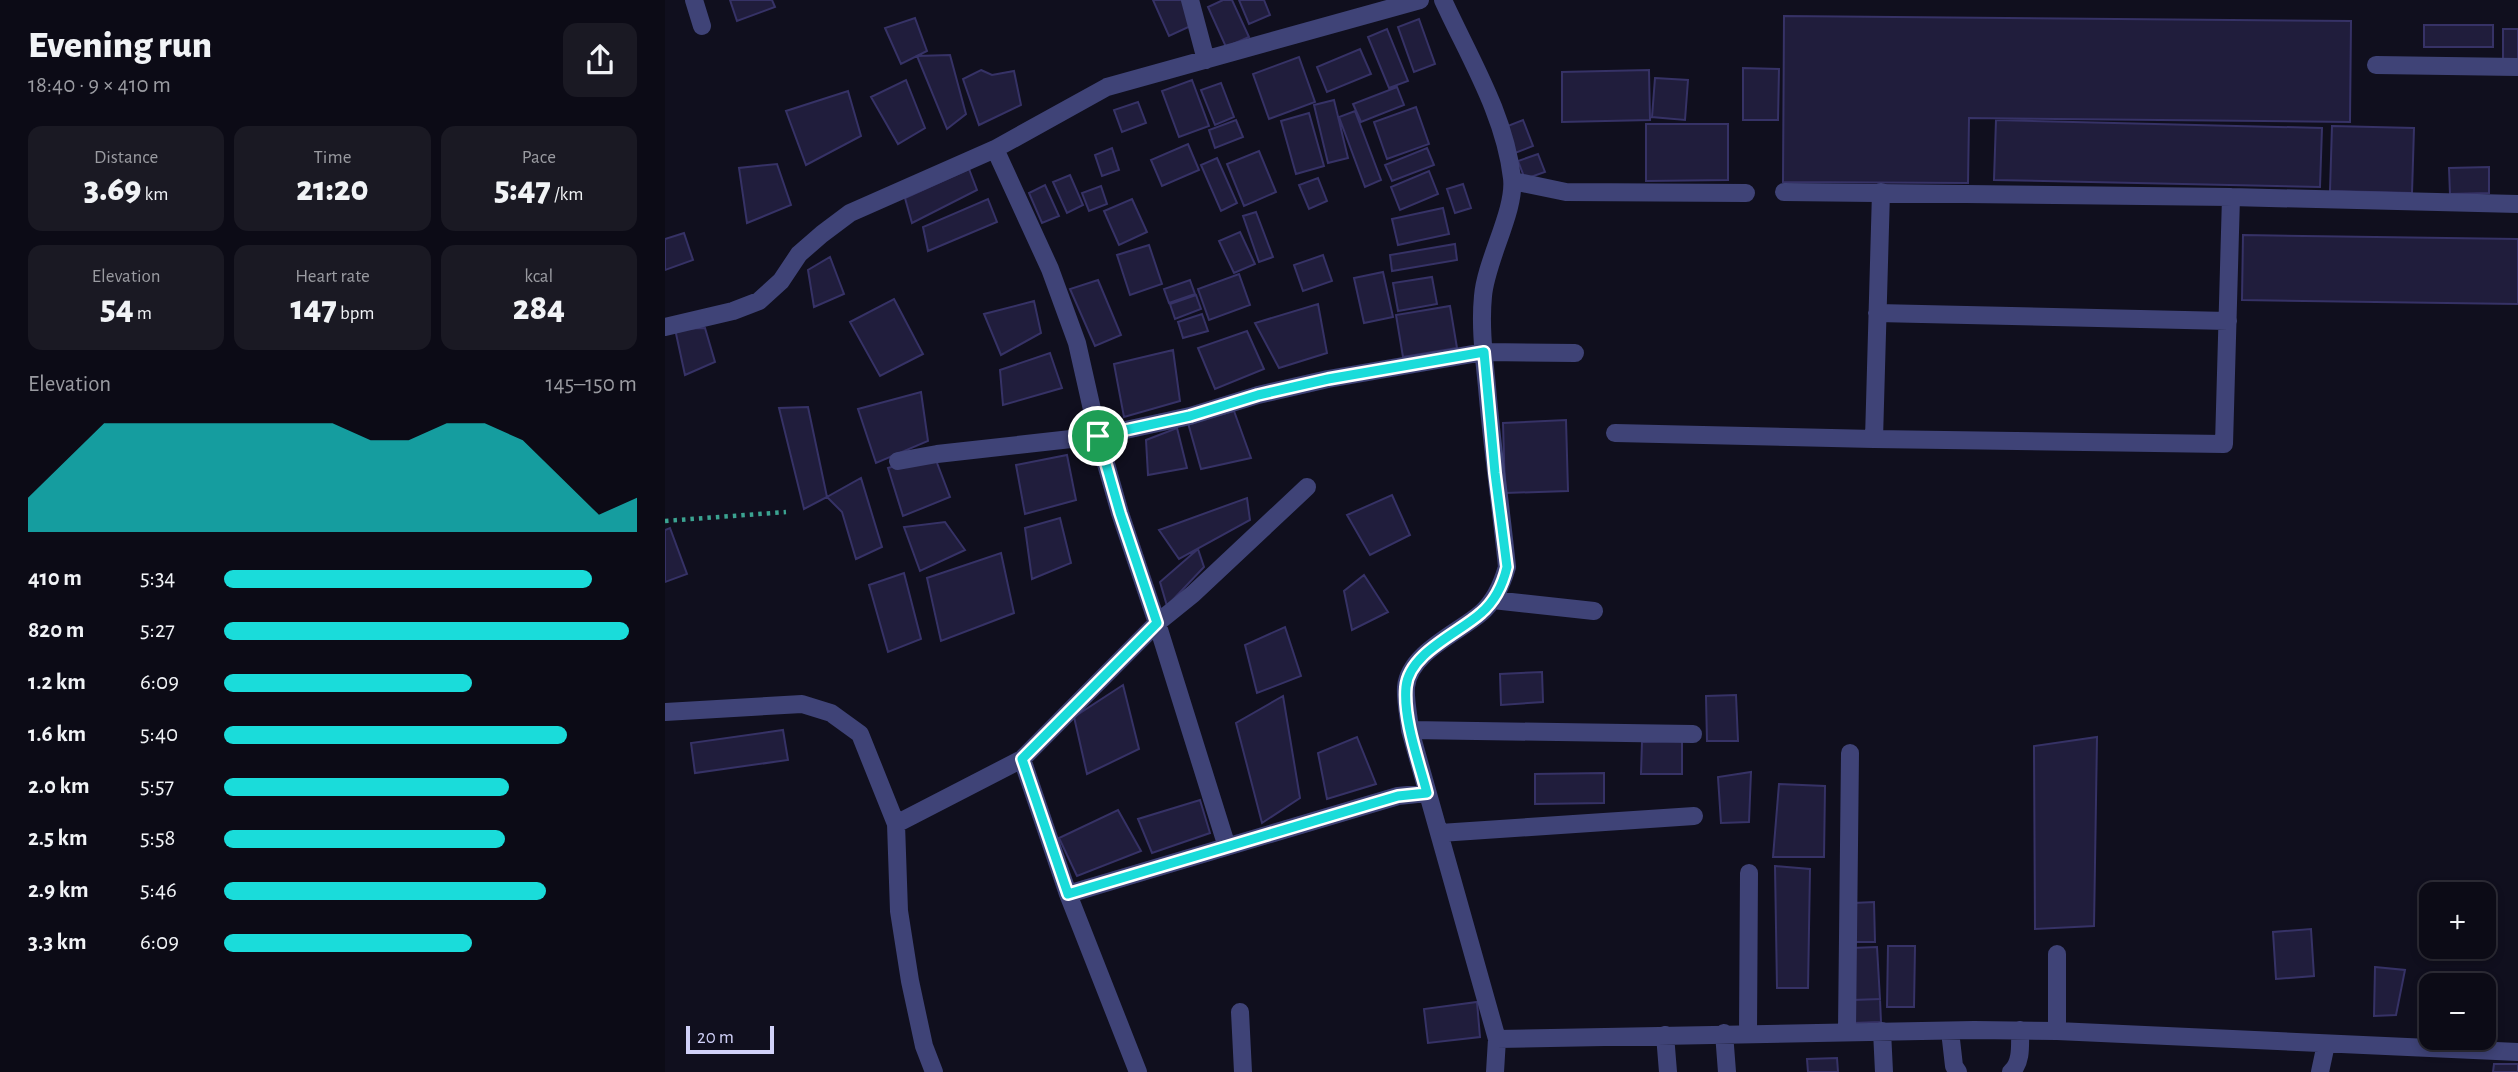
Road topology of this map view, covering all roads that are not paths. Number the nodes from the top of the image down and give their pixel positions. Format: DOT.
graph roads {
  1 [pos="694,0"];
  2 [pos="1190,0"];
  3 [pos="1420,0"];
  4 [pos="1443,0"];
  5 [pos="702,26"];
  6 [pos="1206,60"];
  7 [pos="2376,65"];
  8 [pos="2518,67"];
  9 [pos="995,149"];
  10 [pos="1513,181"];
  11 [pos="1784,192"];
  12 [pos="1881,192"];
  13 [pos="1746,193"];
  14 [pos="2231,197"];
  15 [pos="2518,204"];
  16 [pos="1877,313"];
  17 [pos="2228,321"];
  18 [pos="665,327"];
  19 [pos="1484,352"];
  20 [pos="1575,353"];
  21 [pos="1615,433"];
  22 [pos="1098,436"];
  23 [pos="1874,439"];
  24 [pos="898,461"];
  25 [pos="1307,487"];
  26 [pos="1493,600"];
  27 [pos="1594,611"];
  28 [pos="1157,623"];
  29 [pos="665,712"];
  30 [pos="1410,730"];
  31 [pos="1693,734"];
  32 [pos="1850,753"];
  33 [pos="1022,759"];
  34 [pos="1427,793"];
  35 [pos="1694,816"];
  36 [pos="896,824"];
  37 [pos="1440,833"];
  38 [pos="1227,847"];
  39 [pos="1749,873"];
  40 [pos="1068,894"];
  41 [pos="2057,954"];
  42 [pos="1240,1012"];
  43 [pos="2020,1030"];
  44 [pos="1847,1031"];
  45 [pos="1882,1031"];
  46 [pos="1950,1031"];
  47 [pos="2057,1031"];
  48 [pos="1724,1033"];
  49 [pos="1748,1033"];
  50 [pos="1665,1035"];
  51 [pos="1497,1039"];
  52 [pos="2326,1044"];
  53 [pos="2518,1052"];
  54 [pos="934,1072"];
  55 [pos="1138,1072"];
  56 [pos="1243,1072"];
  57 [pos="1495,1072"];
  58 [pos="1668,1072"];
  59 [pos="1727,1072"];
  60 [pos="1884,1072"];
  61 [pos="1958,1072"];
  62 [pos="2011,1072"];
  63 [pos="2320,1072"];
  1 -- 5 [label="street"];
  2 -- 6 [label="street"];
  3 -- 6 [label="street"];
  4 -- 10 [label="street"];
  6 -- 9 [label="street"];
  7 -- 8 [label="street"];
  9 -- 18 [label="street"];
  9 -- 22 [label="street"];
  10 -- 13 [label="street"];
  10 -- 19 [label="street"];
  11 -- 12 [label="street"];
  12 -- 14 [label="street"];
  12 -- 16 [label="street"];
  14 -- 15 [label="street"];
  14 -- 17 [label="street"];
  16 -- 17 [label="street"];
  16 -- 23 [label="street"];
  17 -- 23 [label="street"];
  19 -- 20 [label="street"];
  19 -- 22 [label="street"];
  19 -- 26 [label="street"];
  21 -- 23 [label="street"];
  22 -- 24 [label="street"];
  22 -- 28 [label="street"];
  25 -- 28 [label="street"];
  26 -- 27 [label="street"];
  26 -- 30 [label="street"];
  28 -- 33 [label="street"];
  28 -- 38 [label="street"];
  29 -- 36 [label="street"];
  30 -- 31 [label="street"];
  30 -- 34 [label="street"];
  32 -- 44 [label="street"];
  33 -- 36 [label="street"];
  33 -- 40 [label="street"];
  34 -- 37 [label="street"];
  34 -- 38 [label="street"];
  35 -- 37 [label="street"];
  36 -- 54 [label="street"];
  37 -- 51 [label="street"];
  38 -- 40 [label="street"];
  39 -- 49 [label="street"];
  40 -- 55 [label="street"];
  41 -- 47 [label="street"];
  42 -- 56 [label="street"];
  43 -- 46 [label="street"];
  43 -- 47 [label="street"];
  43 -- 62 [label="street"];
  44 -- 45 [label="street"];
  44 -- 49 [label="street"];
  45 -- 46 [label="street"];
  45 -- 60 [label="street"];
  46 -- 61 [label="street"];
  47 -- 52 [label="street"];
  48 -- 49 [label="street"];
  48 -- 50 [label="street"];
  48 -- 59 [label="street"];
  50 -- 51 [label="street"];
  50 -- 58 [label="street"];
  51 -- 57 [label="street"];
  52 -- 53 [label="street"];
  52 -- 63 [label="street"];
}
